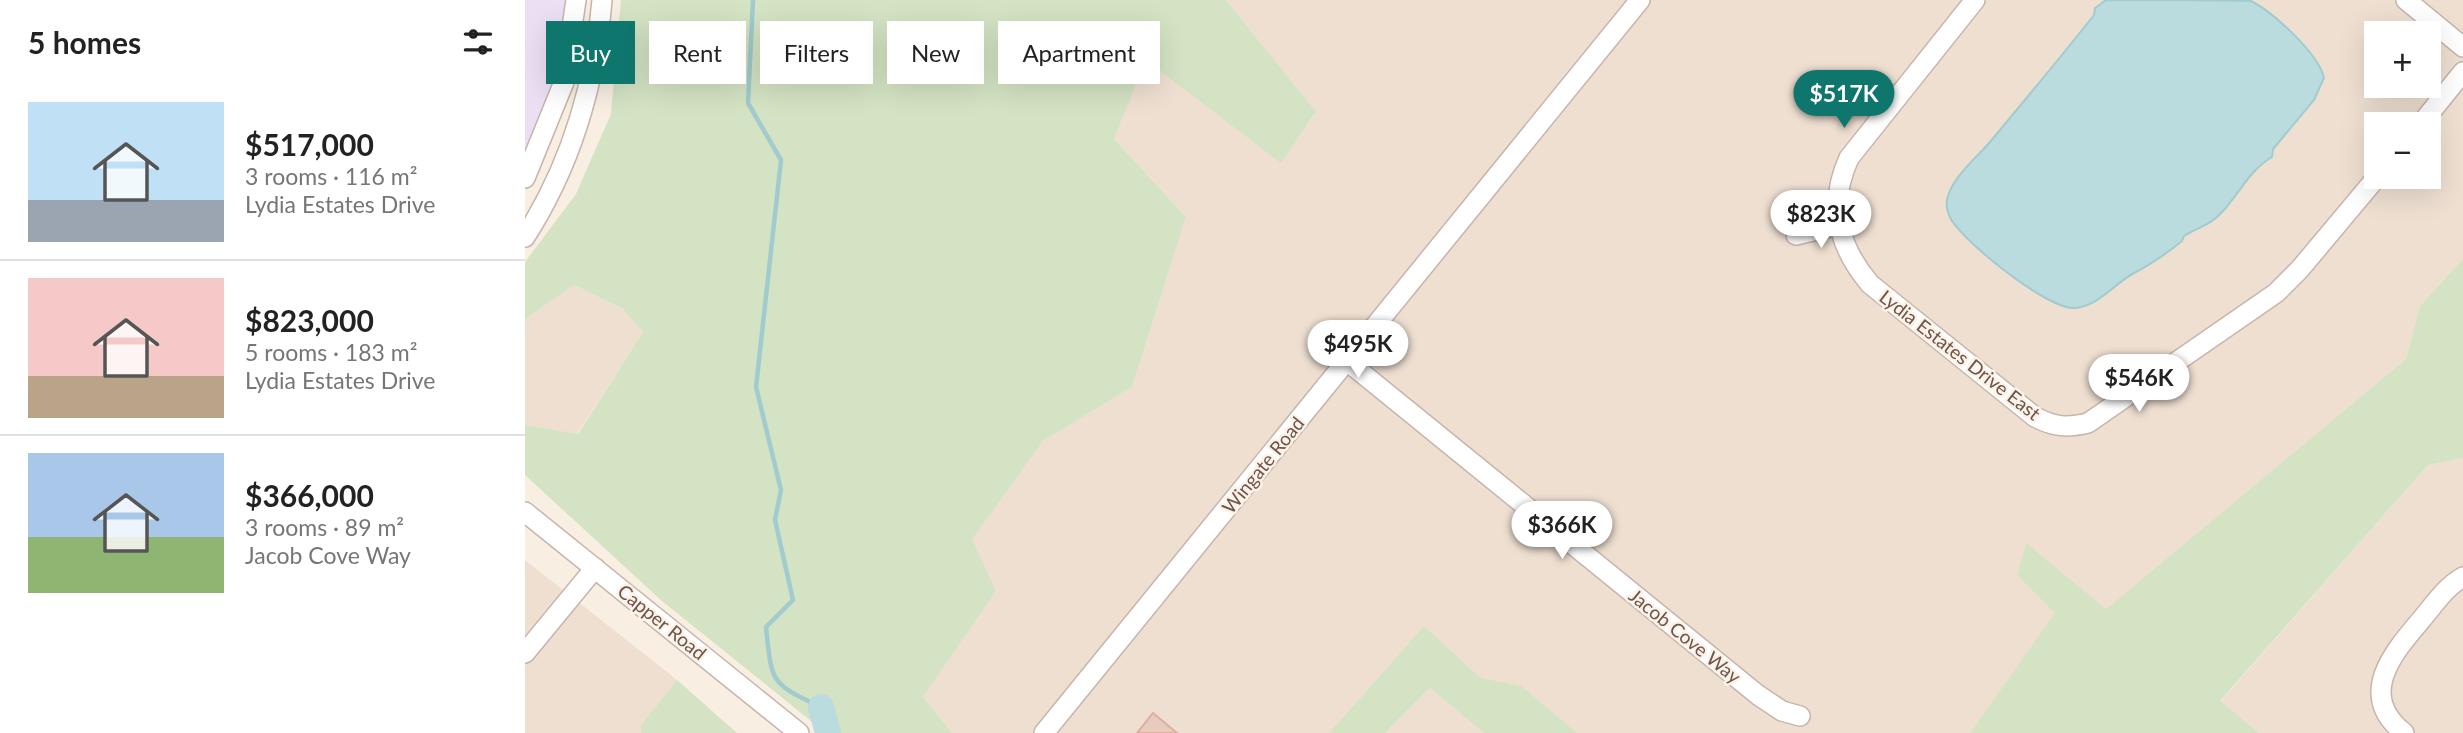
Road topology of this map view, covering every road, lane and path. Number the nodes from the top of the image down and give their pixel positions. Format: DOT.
graph roads {
  1 [pos="576,0"];
  2 [pos="602,0"];
  3 [pos="1975,0"];
  4 [pos="2406,0"];
  5 [pos="1630,3"];
  6 [pos="2463,47"];
  7 [pos="2463,72"];
  8 [pos="2431,112"];
  9 [pos="552,116"];
  10 [pos="576,127"];
  11 [pos="525,178"];
  12 [pos="2367,189"];
  13 [pos="1838,225"];
  14 [pos="1796,235"];
  15 [pos="525,237"];
  16 [pos="1347,361"];
  17 [pos="525,512"];
  18 [pos="595,568"];
  19 [pos="2463,577"];
  20 [pos="525,653"];
  21 [pos="1800,716"];
  22 [pos="795,730"];
  23 [pos="1045,733"];
  24 [pos="2404,733"];
  1 -- 9 [label="street"];
  2 -- 10 [label="street"];
  3 -- 13 [label="street, Lydia Estates Drive East"];
  4 -- 6 [label="street"];
  5 -- 16 [label="street, Wingate Road"];
  7 -- 8 [label="street"];
  9 -- 10 [label="street"];
  9 -- 11 [label="street"];
  10 -- 15 [label="street"];
  12 -- 13 [label="street, Lydia Estates Drive East"];
  13 -- 14 [label="street"];
  16 -- 21 [label="street, Jacob Cove Way"];
  16 -- 23 [label="street, Wingate Road"];
  17 -- 18 [label="street, Capper Road"];
  18 -- 20 [label="street"];
  18 -- 22 [label="street, Capper Road"];
  19 -- 24 [label="street"];
}
